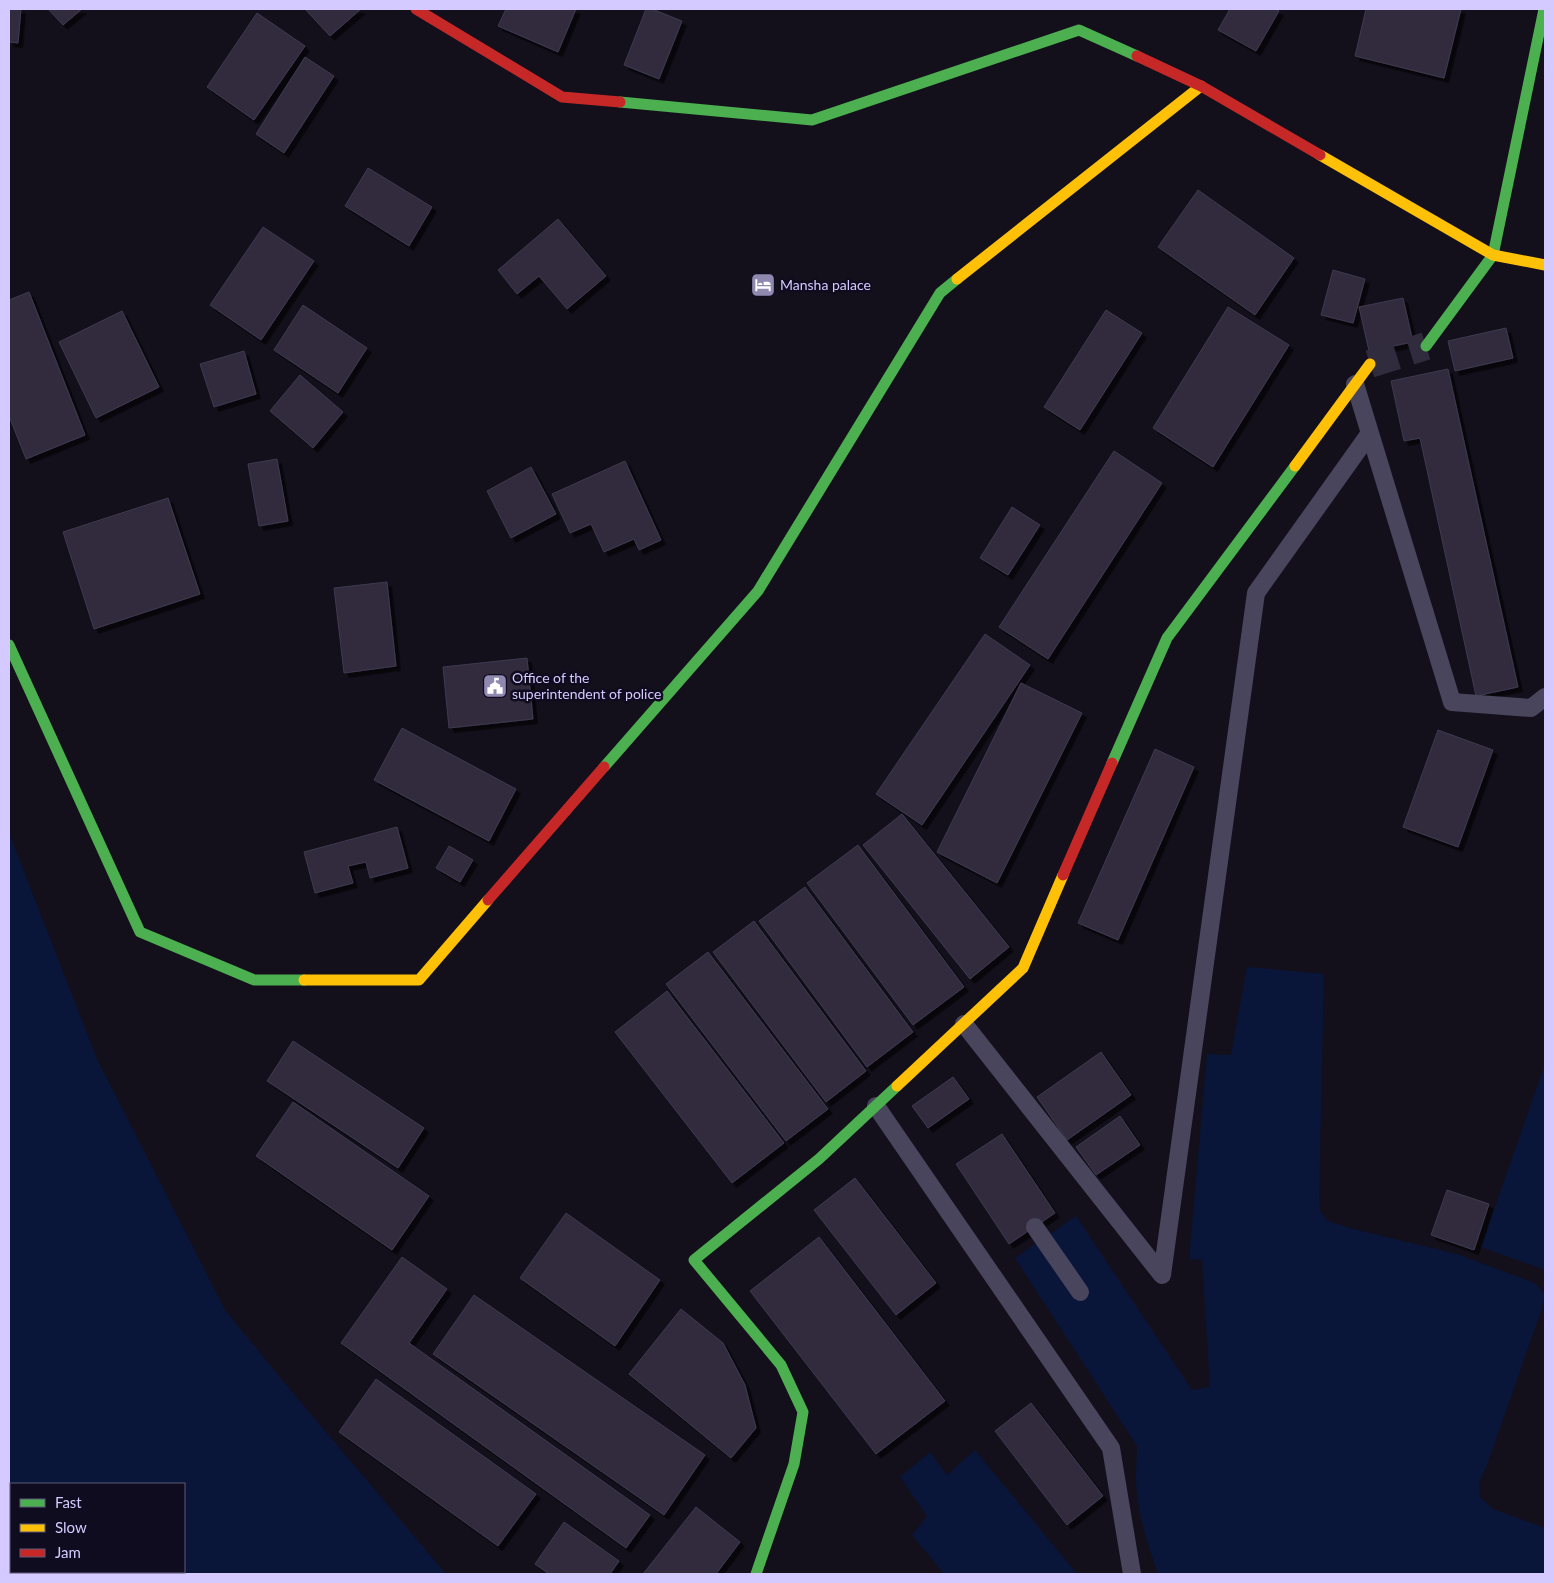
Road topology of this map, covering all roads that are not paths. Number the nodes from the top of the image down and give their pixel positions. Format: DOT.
graph roads {
  1 [pos="416,9"];
  2 [pos="1544,9"];
  3 [pos="1201,86"];
  4 [pos="1493,255"];
  5 [pos="1545,265"];
  6 [pos="1426,346"];
  7 [pos="1370,364"];
  8 [pos="1355,384"];
  9 [pos="1370,433"];
  10 [pos="9,645"];
  11 [pos="1545,697"];
  12 [pos="964,1024"];
  13 [pos="876,1106"];
  14 [pos="1035,1227"];
  15 [pos="1080,1292"];
  16 [pos="756,1574"];
  17 [pos="1132,1574"];
  1 -- 3 [label="street"];
  2 -- 4 [label="street"];
  3 -- 4 [label="street"];
  3 -- 10 [label="street"];
  4 -- 5 [label="street"];
  4 -- 6 [label="street"];
  7 -- 8 [label="street"];
  8 -- 9 [label="lane"];
  8 -- 12 [label="street"];
  9 -- 11 [label="lane"];
  9 -- 12 [label="lane"];
  12 -- 13 [label="street"];
  13 -- 16 [label="street"];
  13 -- 17 [label="lane"];
  14 -- 15 [label="lane"];
}
